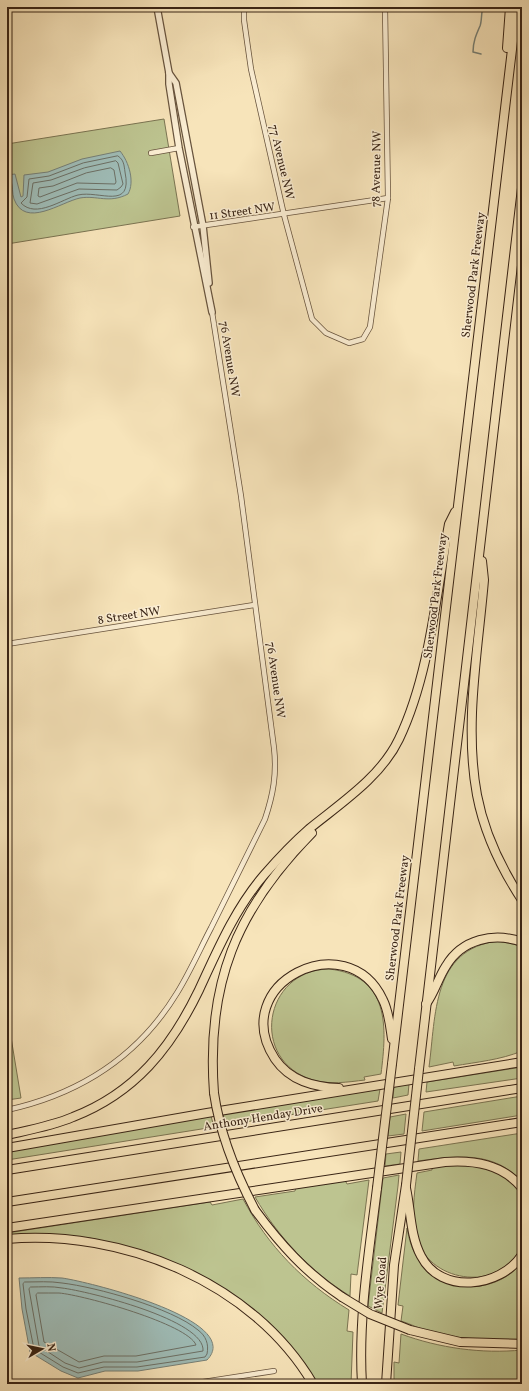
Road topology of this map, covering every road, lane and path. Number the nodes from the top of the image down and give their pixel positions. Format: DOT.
graph roads {
  1 [pos="157,7"];
  2 [pos="244,7"];
  3 [pos="385,7"];
  4 [pos="510,7"];
  5 [pos="517,7"];
  6 [pos="169,73"];
  7 [pos="508,85"];
  8 [pos="179,148"];
  9 [pos="150,153"];
  10 [pos="522,188"];
  11 [pos="388,198"];
  12 [pos="284,215"];
  13 [pos="203,226"];
  14 [pos="193,228"];
  15 [pos="212,312"];
  16 [pos="312,319"];
  17 [pos="458,507"];
  18 [pos="481,545"];
  19 [pos="254,605"];
  20 [pos="7,644"];
  21 [pos="346,799"];
  22 [pos="522,900"];
  23 [pos="522,942"];
  24 [pos="425,1007"];
  25 [pos="394,1047"];
  26 [pos="522,1056"];
  27 [pos="522,1062"];
  28 [pos="494,1066"];
  29 [pos="522,1088"];
  30 [pos="350,1090"];
  31 [pos="7,1110"];
  32 [pos="522,1122"];
  33 [pos="7,1135"];
  34 [pos="7,1148"];
  35 [pos="7,1170"];
  36 [pos="406,1185"];
  37 [pos="377,1188"];
  38 [pos="522,1188"];
  39 [pos="7,1202"];
  40 [pos="7,1228"];
  41 [pos="7,1239"];
  42 [pos="522,1255"];
  43 [pos="522,1344"];
  44 [pos="274,1371"];
  45 [pos="190,1384"];
  46 [pos="313,1384"];
  47 [pos="362,1384"];
  48 [pos="386,1384"];
  1 -- 6 [label="street, 76 Avenue NW"];
  2 -- 12 [label="street, 77 Avenue NW"];
  3 -- 11 [label="street, 78 Avenue NW"];
  4 -- 7 [label="highway"];
  5 -- 7 [label="highway, Sherwood Park Freeway"];
  6 -- 8 [label="street, 76 Avenue NW"];
  6 -- 13 [label="street, 76 Avenue NW"];
  7 -- 17 [label="highway, Sherwood Park Freeway"];
  8 -- 9 [label="street"];
  8 -- 14 [label="street, 76 Avenue NW"];
  10 -- 18 [label="highway"];
  11 -- 12 [label="street, 11 Street NW"];
  11 -- 16 [label="street, 78 Avenue NW"];
  12 -- 13 [label="street, 11 Street NW"];
  12 -- 16 [label="street, 77 Avenue NW"];
  13 -- 14 [label="street, 11 Street NW"];
  13 -- 15 [label="street, 76 Avenue NW"];
  14 -- 15 [label="street, 76 Avenue NW"];
  15 -- 19 [label="street, 76 Avenue NW"];
  17 -- 21 [label="highway"];
  17 -- 25 [label="highway, Sherwood Park Freeway"];
  18 -- 22 [label="highway"];
  18 -- 24 [label="highway"];
  19 -- 20 [label="street, 8 Street NW"];
  19 -- 31 [label="street, 76 Avenue NW"];
  21 -- 33 [label="highway"];
  21 -- 43 [label="highway, bridge"];
  23 -- 24 [label="highway"];
  24 -- 36 [label="highway, bridge"];
  25 -- 30 [label="highway"];
  25 -- 37 [label="highway, Sherwood Park Freeway, bridge"];
  26 -- 28 [label="highway"];
  27 -- 28 [label="highway"];
  28 -- 30 [label="highway"];
  29 -- 35 [label="highway, Anthony Henday Drive"];
  30 -- 34 [label="highway"];
  32 -- 39 [label="highway"];
  36 -- 42 [label="highway"];
  36 -- 48 [label="highway, Wye Road"];
  37 -- 47 [label="highway, Wye Road"];
  38 -- 40 [label="highway"];
  41 -- 46 [label="highway"];
  44 -- 45 [label="street"];
}
